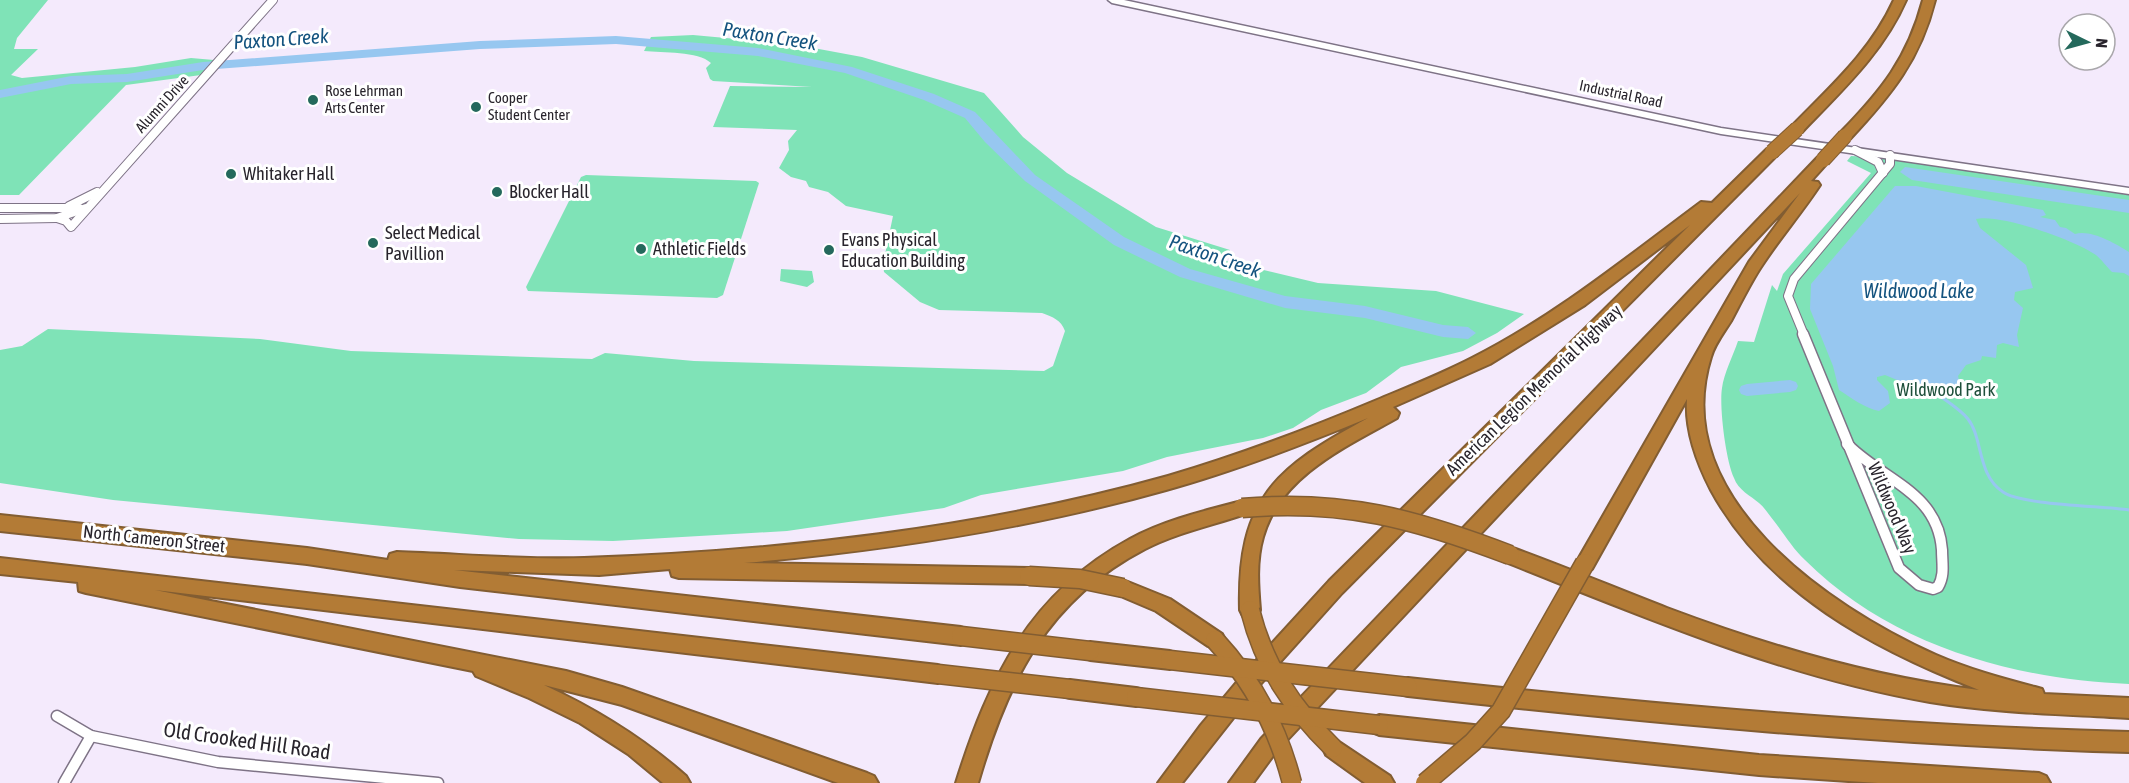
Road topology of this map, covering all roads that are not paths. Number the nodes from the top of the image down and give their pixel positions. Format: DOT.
graph roads {
  1 [pos="273,0"];
  2 [pos="1113,0"];
  3 [pos="1900,0"];
  4 [pos="1929,0"];
  5 [pos="1851,141"];
  6 [pos="1772,152"];
  7 [pos="1890,155"];
  8 [pos="1827,160"];
  9 [pos="1883,173"];
  10 [pos="107,186"];
  11 [pos="2129,191"];
  12 [pos="66,207"];
  13 [pos="0,208"];
  14 [pos="87,208"];
  15 [pos="57,218"];
  16 [pos="0,219"];
  17 [pos="1703,358"];
  18 [pos="1484,360"];
  19 [pos="1847,444"];
  20 [pos="0,523"];
  21 [pos="307,556"];
  22 [pos="588,566"];
  23 [pos="0,567"];
  24 [pos="428,651"];
  25 [pos="2092,706"];
  26 [pos="2129,708"];
  27 [pos="57,716"];
  28 [pos="91,736"];
  29 [pos="2129,742"];
  30 [pos="64,783"];
  31 [pos="438,783"];
  32 [pos="679,783"];
  33 [pos="867,783"];
  34 [pos="967,783"];
  35 [pos="1168,783"];
  36 [pos="1240,783"];
  37 [pos="1292,783"];
  38 [pos="1383,783"];
  39 [pos="1425,783"];
  40 [pos="2039,783"];
  1 -- 10 [label="street, Alumni Drive"];
  2 -- 5 [label="street, Industrial Road"];
  3 -- 6 [label="highway, American Legion Memorial Highway, bridge"];
  4 -- 5 [label="highway"];
  5 -- 7 [label="street, Industrial Road"];
  5 -- 8 [label="highway"];
  5 -- 9 [label="street"];
  6 -- 18 [label="highway"];
  6 -- 35 [label="highway, American Legion Memorial Highway"];
  7 -- 9 [label="street, Wildwood Way"];
  7 -- 11 [label="street, Industrial Road"];
  8 -- 17 [label="highway"];
  8 -- 36 [label="highway"];
  9 -- 19 [label="street, Wildwood Way"];
  10 -- 12 [label="street"];
  10 -- 14 [label="street, Alumni Drive"];
  12 -- 13 [label="street"];
  12 -- 14 [label="street"];
  14 -- 15 [label="street"];
  14 -- 15 [label="street, Alumni Drive"];
  15 -- 16 [label="street"];
  17 -- 25 [label="highway"];
  17 -- 39 [label="highway, bridge"];
  18 -- 22 [label="highway"];
  18 -- 38 [label="highway, bridge"];
  19 -- 19 [label="street, Wildwood Way"];
  20 -- 21 [label="highway, North Cameron Street"];
  21 -- 22 [label="highway"];
  21 -- 29 [label="highway, bridge"];
  22 -- 37 [label="highway, bridge"];
  23 -- 24 [label="highway"];
  23 -- 40 [label="highway, bridge"];
  24 -- 32 [label="highway"];
  24 -- 33 [label="highway"];
  25 -- 26 [label="highway"];
  25 -- 34 [label="highway, bridge"];
  27 -- 28 [label="street, Old Crooked Hill Road"];
  28 -- 30 [label="street"];
  28 -- 31 [label="street, Old Crooked Hill Road"];
}
